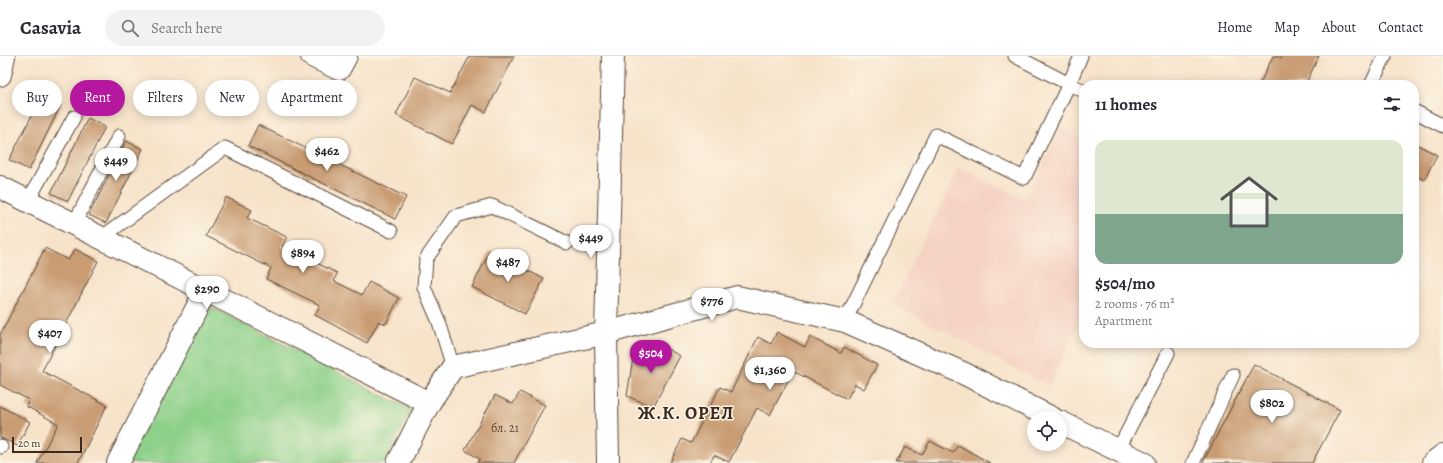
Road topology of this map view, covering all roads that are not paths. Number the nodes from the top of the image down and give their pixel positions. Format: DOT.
graph roads {
  1 [pos="4,56"];
  2 [pos="312,56"];
  3 [pos="346,56"];
  4 [pos="613,56"];
  5 [pos="1015,56"];
  6 [pos="1082,56"];
  7 [pos="1385,56"];
  8 [pos="0,75"];
  9 [pos="1373,80"];
  10 [pos="1069,84"];
  11 [pos="1079,89"];
  12 [pos="1419,114"];
  13 [pos="74,117"];
  14 [pos="1443,126"];
  15 [pos="119,136"];
  16 [pos="0,187"];
  17 [pos="28,201"];
  18 [pos="74,224"];
  19 [pos="391,230"];
  20 [pos="101,238"];
  21 [pos="568,244"];
  22 [pos="206,290"];
  23 [pos="845,320"];
  24 [pos="606,333"];
  25 [pos="1168,353"];
  26 [pos="453,367"];
  27 [pos="1233,375"];
  28 [pos="429,403"];
  29 [pos="1038,411"];
  30 [pos="1067,425"];
  31 [pos="1118,450"];
  32 [pos="1443,455"];
  33 [pos="118,463"];
  34 [pos="398,463"];
  35 [pos="608,463"];
  36 [pos="1144,463"];
  37 [pos="1193,463"];
  38 [pos="1433,463"];
  1 -- 8 [label="street"];
  2 -- 3 [label="street"];
  4 -- 24 [label="street"];
  5 -- 10 [label="lane"];
  6 -- 10 [label="lane"];
  7 -- 9 [label="lane"];
  10 -- 11 [label="lane"];
  10 -- 23 [label="lane"];
  12 -- 14 [label="lane"];
  13 -- 17 [label="lane"];
  15 -- 18 [label="lane"];
  16 -- 17 [label="street"];
  17 -- 18 [label="street"];
  18 -- 20 [label="street"];
  19 -- 20 [label="lane"];
  20 -- 22 [label="street"];
  21 -- 26 [label="lane"];
  22 -- 28 [label="street"];
  22 -- 33 [label="street"];
  23 -- 24 [label="street"];
  23 -- 29 [label="street"];
  24 -- 26 [label="street"];
  24 -- 35 [label="street"];
  25 -- 31 [label="lane"];
  26 -- 28 [label="street"];
  27 -- 37 [label="lane"];
  28 -- 34 [label="street"];
  30 -- 31 [label="street"];
  31 -- 36 [label="street"];
  32 -- 38 [label="street"];
}
